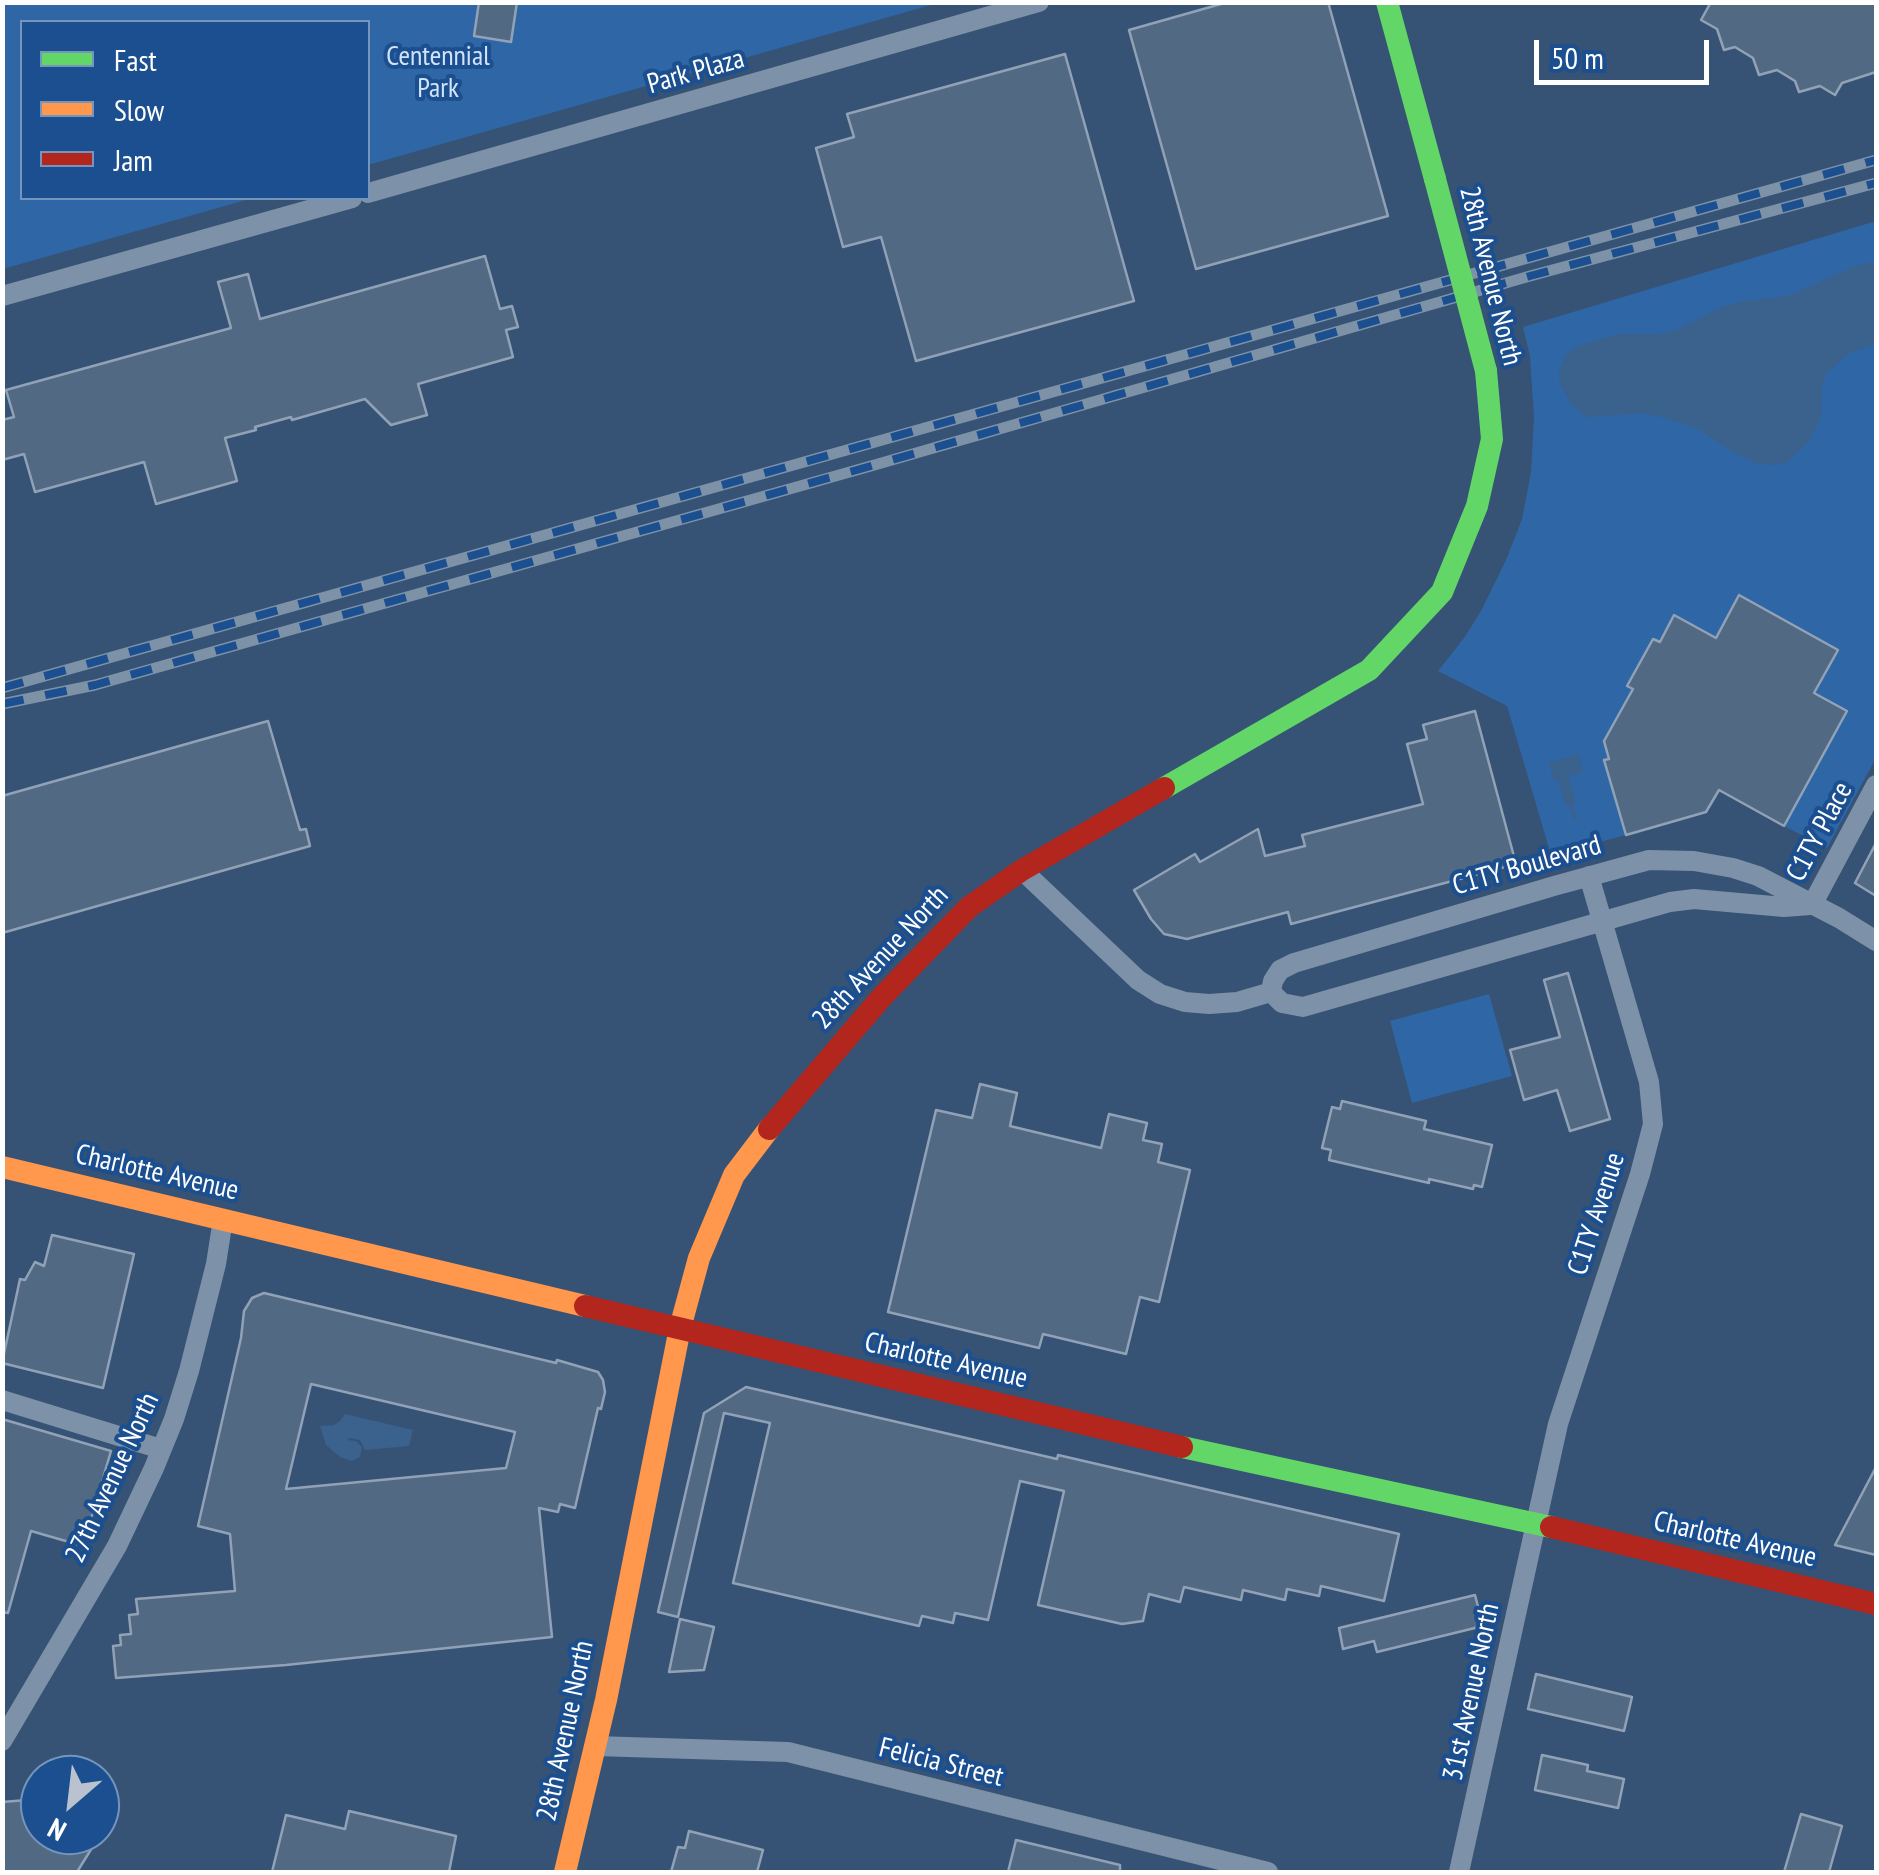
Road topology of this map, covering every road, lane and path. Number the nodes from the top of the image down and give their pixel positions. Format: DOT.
graph roads {
  1 [pos="1039,2"];
  2 [pos="1388,2"];
  3 [pos="370,192"];
  4 [pos="345,200"];
  5 [pos="2,296"];
  6 [pos="1876,786"];
  7 [pos="1022,870"];
  8 [pos="1589,876"];
  9 [pos="1812,905"];
  10 [pos="1602,920"];
  11 [pos="1876,941"];
  12 [pos="1271,992"];
  13 [pos="2,1167"];
  14 [pos="223,1218"];
  15 [pos="680,1328"];
  16 [pos="2,1400"];
  17 [pos="162,1449"];
  18 [pos="1536,1523"];
  19 [pos="1876,1604"];
  20 [pos="2,1741"];
  21 [pos="595,1746"];
  22 [pos="566,1872"];
  23 [pos="1268,1872"];
  24 [pos="1458,1872"];
  1 -- 3 [label="street, Park Plaza"];
  2 -- 7 [label="main road, 28th Avenue North, bridge"];
  4 -- 5 [label="street"];
  6 -- 9 [label="street, C1TY Place"];
  7 -- 12 [label="street, C1TY Boulevard"];
  7 -- 15 [label="main road, 28th Avenue North"];
  8 -- 9 [label="street, C1TY Boulevard"];
  8 -- 10 [label="street, C1TY Avenue"];
  8 -- 12 [label="street, C1TY Boulevard"];
  9 -- 10 [label="street, C1TY Boulevard"];
  9 -- 11 [label="street, C1TY Boulevard"];
  10 -- 12 [label="street, C1TY Boulevard"];
  10 -- 18 [label="street, C1TY Avenue"];
  13 -- 14 [label="main road, Charlotte Avenue"];
  14 -- 15 [label="main road, Charlotte Avenue"];
  14 -- 17 [label="street, 27th Avenue North"];
  15 -- 18 [label="main road, Charlotte Avenue"];
  15 -- 21 [label="main road, 28th Avenue North"];
  16 -- 17 [label="street"];
  17 -- 20 [label="street, 27th Avenue North"];
  18 -- 19 [label="main road, Charlotte Avenue"];
  18 -- 24 [label="street, 31st Avenue North"];
  21 -- 22 [label="main road, 28th Avenue North"];
  21 -- 23 [label="street, Felicia Street"];
}
